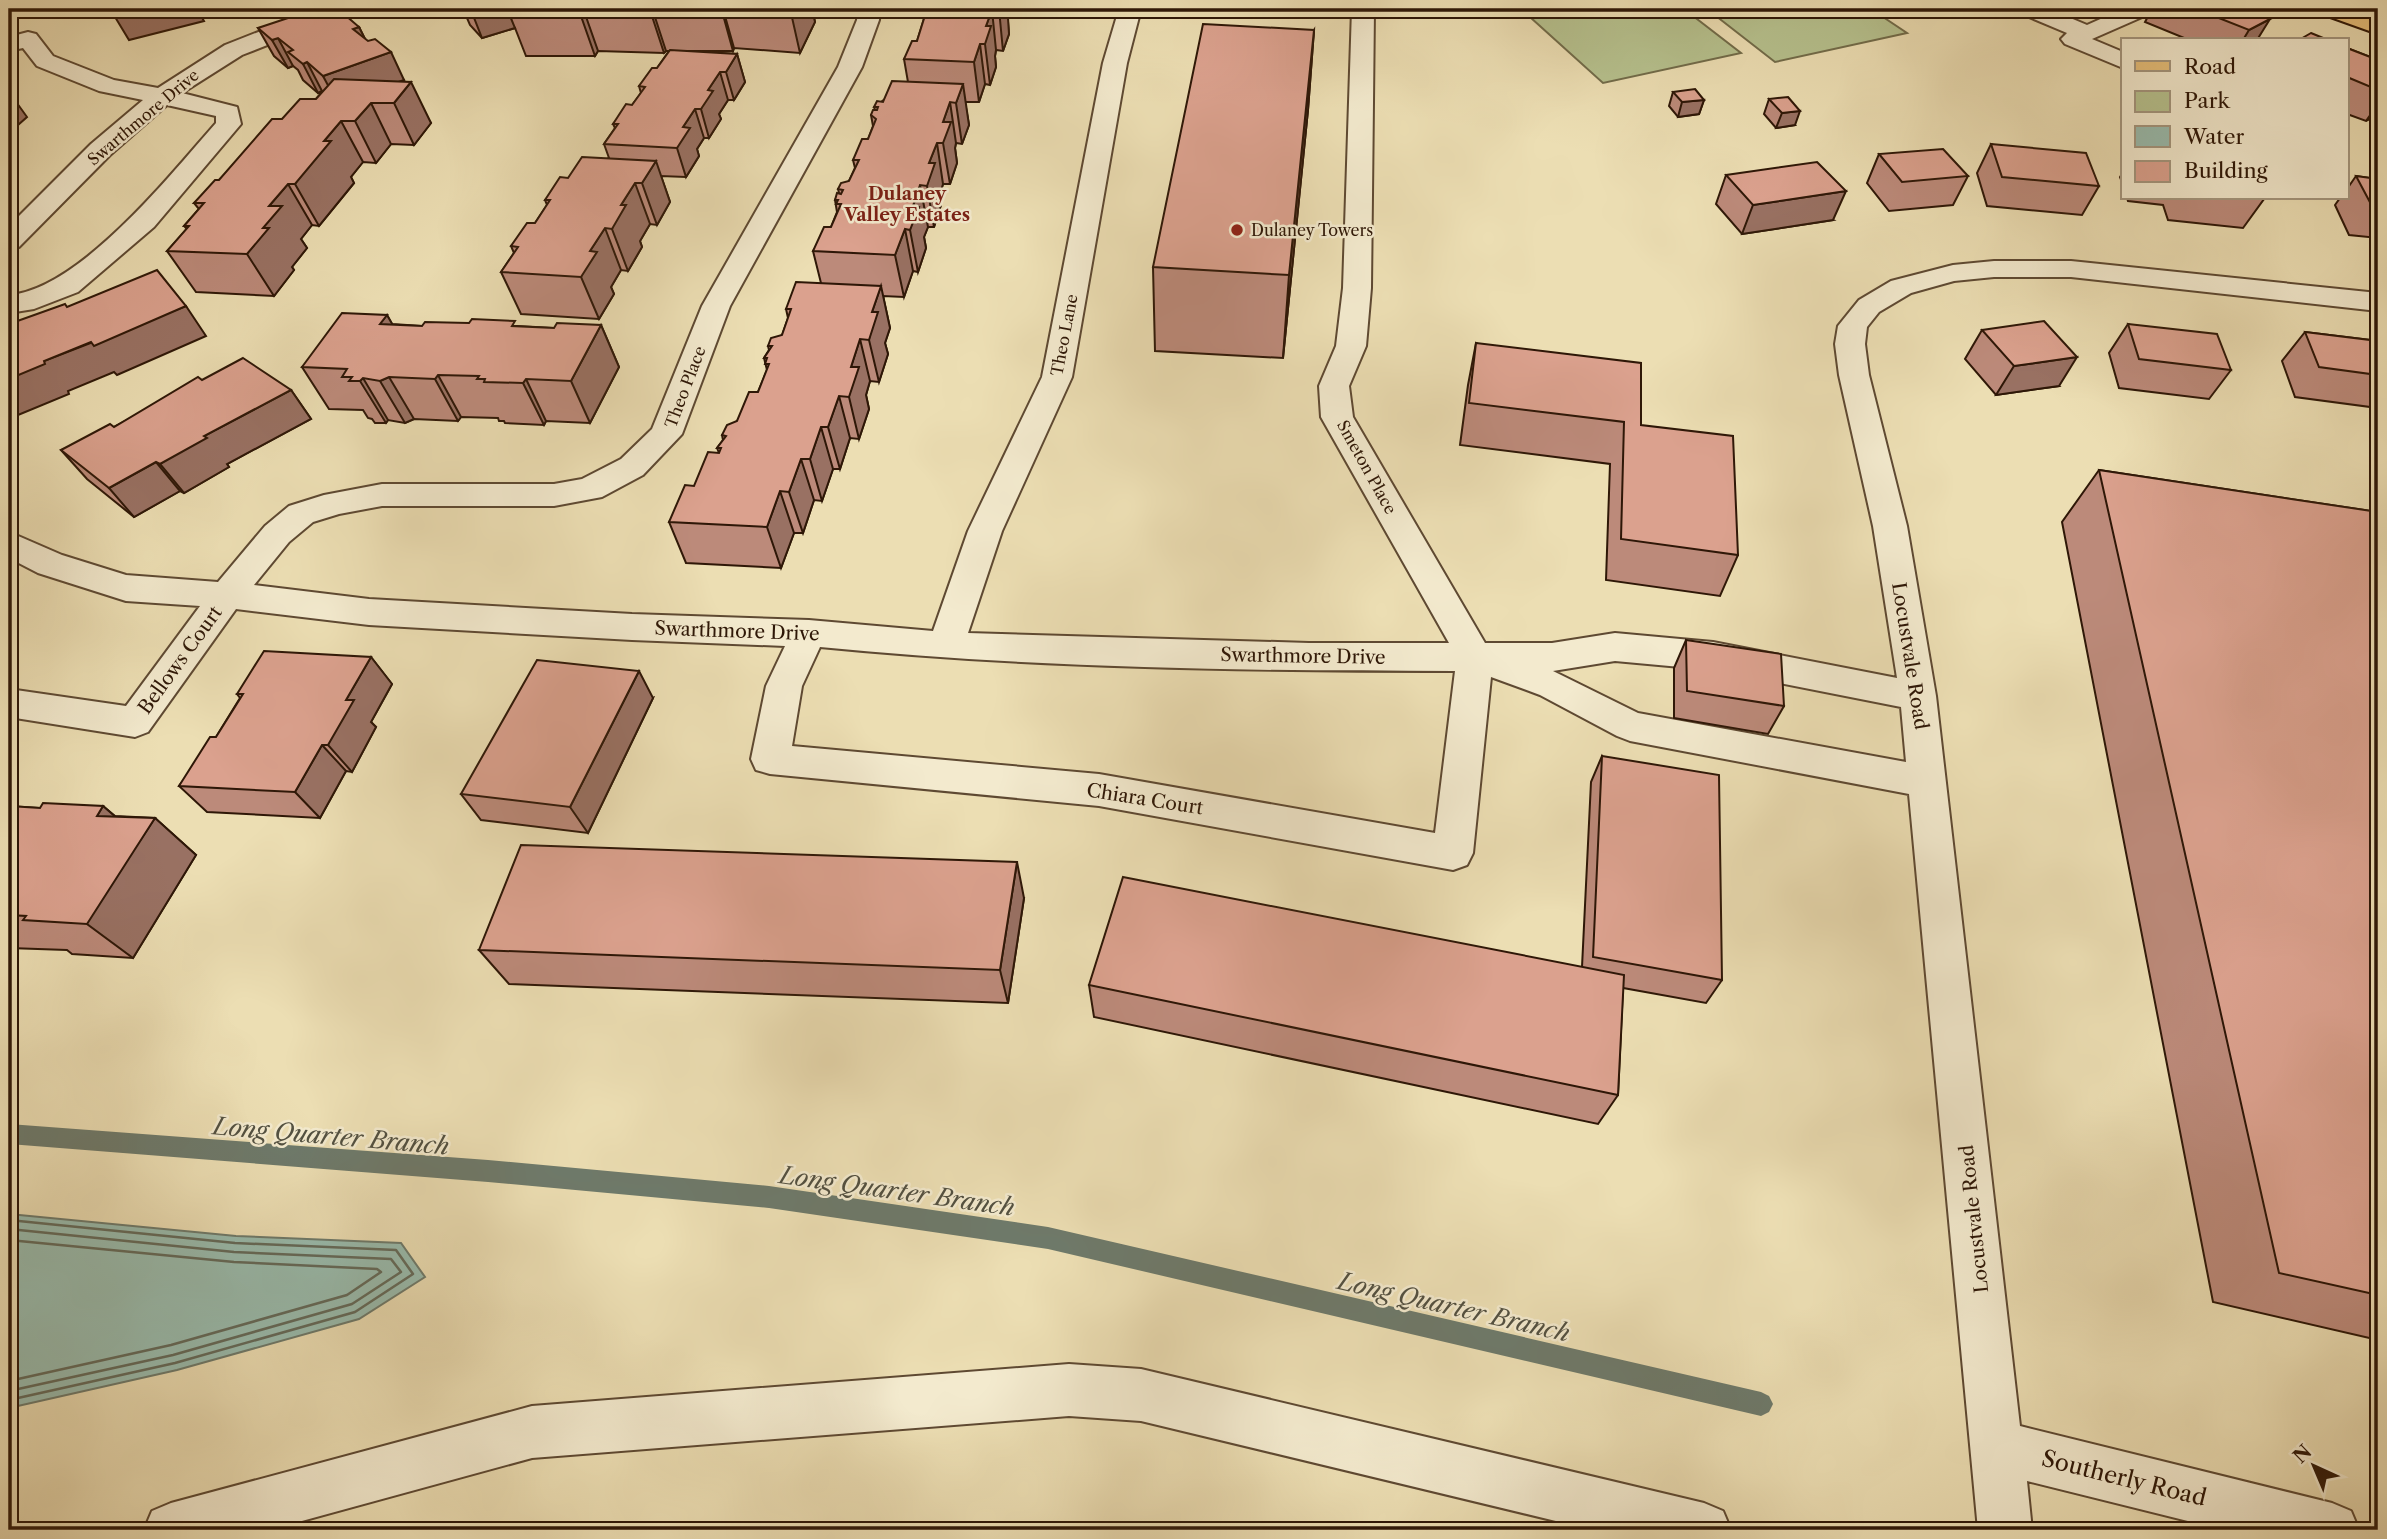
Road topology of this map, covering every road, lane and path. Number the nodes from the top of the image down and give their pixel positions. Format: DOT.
graph roads {
  1 [pos="338,9"];
  2 [pos="869,9"];
  3 [pos="1130,9"];
  4 [pos="1363,9"];
  5 [pos="2030,9"];
  6 [pos="2141,9"];
  7 [pos="2330,9"];
  8 [pos="2378,27"];
  9 [pos="2087,33"];
  10 [pos="9,44"];
  11 [pos="2121,60"];
  12 [pos="161,98"];
  13 [pos="9,241"];
  14 [pos="2378,302"];
  15 [pos="9,304"];
  16 [pos="9,544"];
  17 [pos="227,595"];
  18 [pos="808,634"];
  19 [pos="946,646"];
  20 [pos="1475,657"];
  21 [pos="1918,696"];
  22 [pos="9,703"];
  23 [pos="1928,782"];
  24 [pos="1997,1447"];
  25 [pos="171,1530"];
  26 [pos="1704,1530"];
  27 [pos="2005,1530"];
  28 [pos="2332,1530"];
  1 -- 12 [label="street, Swarthmore Drive"];
  2 -- 17 [label="street, Theo Place"];
  3 -- 19 [label="street, Theo Lane"];
  4 -- 20 [label="street, Smeton Place"];
  5 -- 9 [label="street"];
  6 -- 9 [label="street"];
  7 -- 8 [label="main road"];
  9 -- 11 [label="street"];
  10 -- 12 [label="street"];
  12 -- 13 [label="street, Swarthmore Drive"];
  12 -- 15 [label="street"];
  14 -- 21 [label="street, Locustvale Road"];
  16 -- 17 [label="street, Swarthmore Drive"];
  17 -- 18 [label="street, Swarthmore Drive"];
  17 -- 22 [label="street, Bellows Court"];
  18 -- 19 [label="street, Swarthmore Drive"];
  18 -- 20 [label="street, Chiara Court"];
  19 -- 20 [label="street, Swarthmore Drive"];
  20 -- 21 [label="street, Swarthmore Drive"];
  20 -- 23 [label="street, Swarthmore Drive"];
  21 -- 23 [label="street, Locustvale Road"];
  23 -- 24 [label="street, Locustvale Road"];
  24 -- 27 [label="street, Locustvale Road"];
  24 -- 28 [label="street, Southerly Road"];
  25 -- 26 [label="street"];
}
